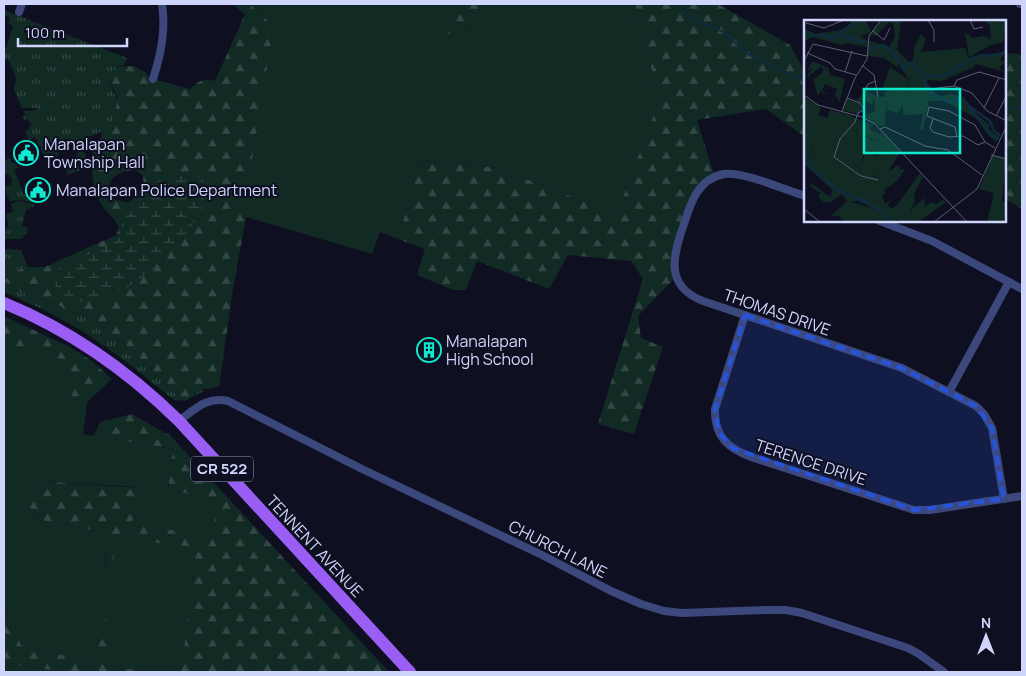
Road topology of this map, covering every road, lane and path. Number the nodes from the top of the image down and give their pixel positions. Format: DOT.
graph roads {
  1 [pos="162,4"];
  2 [pos="153,79"];
  3 [pos="804,196"];
  4 [pos="883,222"];
  5 [pos="1009,282"];
  6 [pos="1022,289"];
  7 [pos="4,303"];
  8 [pos="745,315"];
  9 [pos="949,392"];
  10 [pos="180,421"];
  11 [pos="1022,496"];
  12 [pos="1004,499"];
  13 [pos="410,672"];
  14 [pos="944,672"];
  1 -- 2 [label="street"];
  3 -- 8 [label="street, THOMAS DRIVE"];
  4 -- 5 [label="street"];
  5 -- 6 [label="street"];
  5 -- 9 [label="street"];
  7 -- 10 [label="main road, TENNENT AVENUE / CR 522"];
  8 -- 9 [label="street, THOMAS DRIVE"];
  8 -- 12 [label="street, TERENCE DRIVE"];
  9 -- 12 [label="street, THOMAS DRIVE"];
  10 -- 13 [label="main road, TENNENT AVENUE / CR 522"];
  10 -- 14 [label="street, CHURCH LANE"];
  11 -- 12 [label="street, TERENCE DRIVE"];
}
